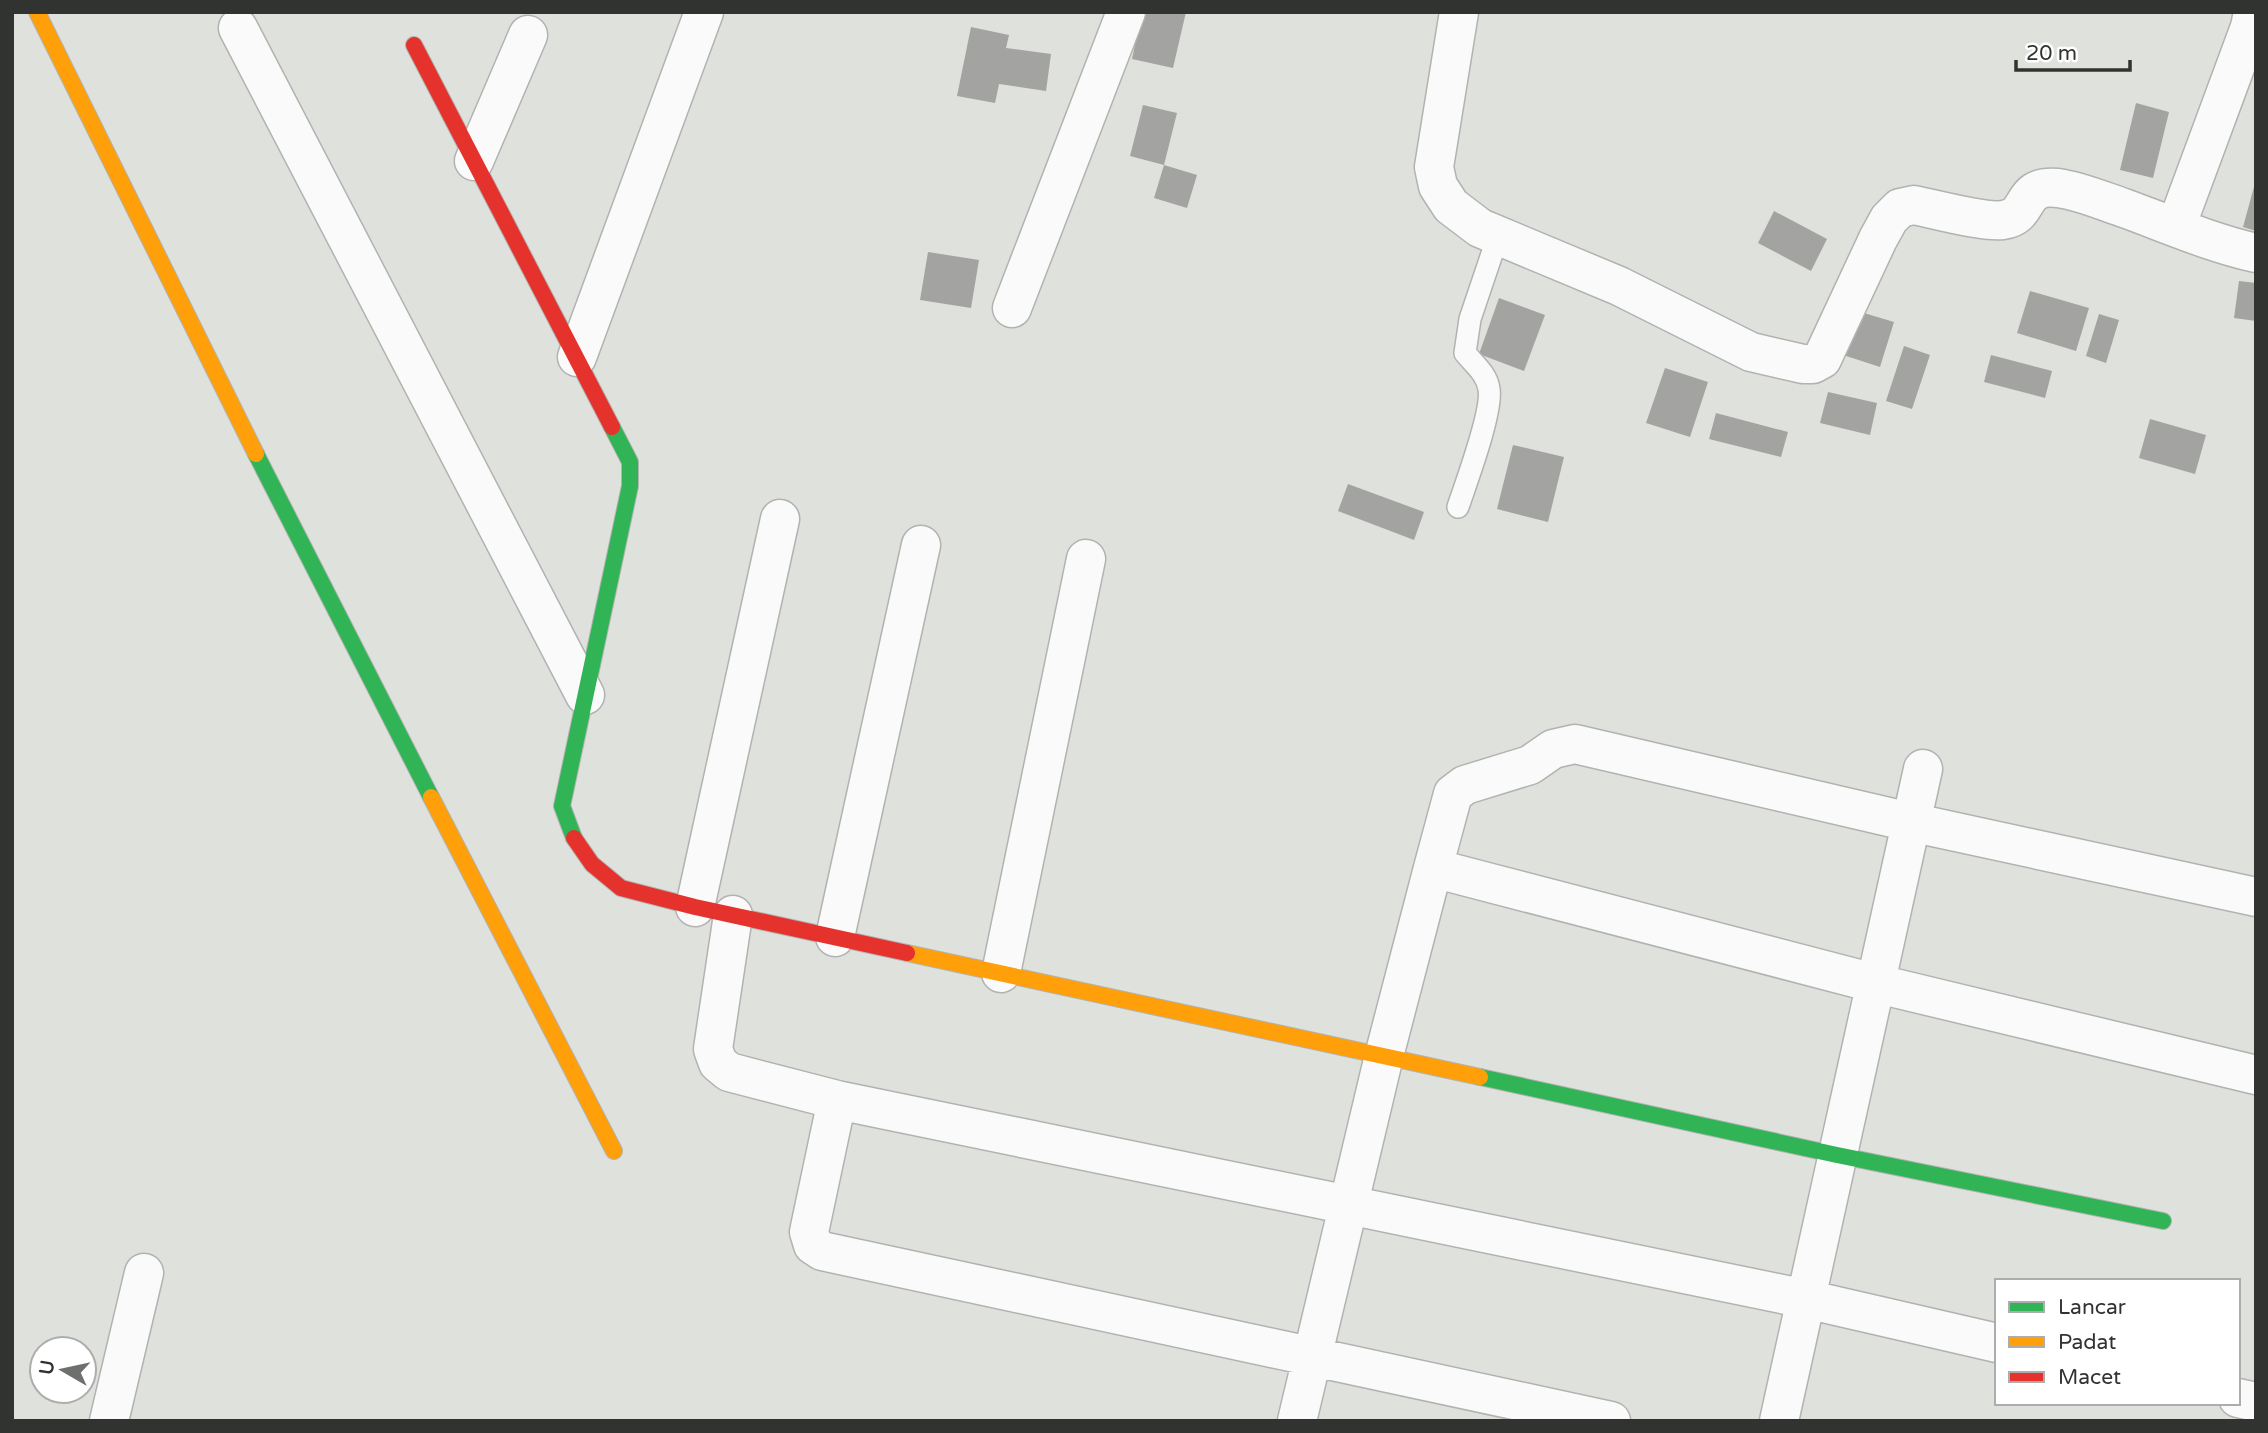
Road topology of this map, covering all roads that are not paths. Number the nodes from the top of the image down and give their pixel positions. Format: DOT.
graph roads {
  1 [pos="37,12"];
  2 [pos="704,12"];
  3 [pos="1126,12"];
  4 [pos="1458,12"];
  5 [pos="2253,12"];
  6 [pos="238,28"];
  7 [pos="528,35"];
  8 [pos="414,46"];
  9 [pos="474,161"];
  10 [pos="2176,227"];
  11 [pos="1498,236"];
  12 [pos="2256,253"];
  13 [pos="1012,309"];
  14 [pos="577,357"];
  15 [pos="1458,507"];
  16 [pos="780,519"];
  17 [pos="922,545"];
  18 [pos="1086,559"];
  19 [pos="585,695"];
  20 [pos="1923,769"];
  21 [pos="1910,822"];
  22 [pos="1433,868"];
  23 [pos="2256,897"];
  24 [pos="695,907"];
  25 [pos="733,915"];
  26 [pos="835,937"];
  27 [pos="1002,973"];
  28 [pos="1874,982"];
  29 [pos="1384,1056"];
  30 [pos="2256,1075"];
  31 [pos="837,1100"];
  32 [pos="614,1151"];
  33 [pos="1837,1155"];
  34 [pos="1348,1205"];
  35 [pos="2163,1221"];
  36 [pos="144,1273"];
  37 [pos="1806,1299"];
  38 [pos="1995,1343"];
  39 [pos="1312,1357"];
  40 [pos="108,1421"];
  41 [pos="1297,1421"];
  42 [pos="1611,1421"];
  43 [pos="1779,1421"];
  1 -- 32 [label="street"];
  2 -- 14 [label="street"];
  3 -- 13 [label="street"];
  4 -- 11 [label="street"];
  5 -- 10 [label="street"];
  6 -- 19 [label="street"];
  7 -- 9 [label="street"];
  8 -- 9 [label="street"];
  9 -- 14 [label="street"];
  10 -- 11 [label="street"];
  10 -- 12 [label="street"];
  11 -- 15 [label="lane"];
  14 -- 19 [label="street"];
  16 -- 24 [label="street"];
  17 -- 26 [label="street"];
  18 -- 27 [label="street"];
  19 -- 24 [label="street"];
  20 -- 21 [label="street"];
  21 -- 22 [label="street"];
  21 -- 23 [label="street"];
  21 -- 28 [label="street"];
  22 -- 28 [label="street"];
  22 -- 29 [label="street"];
  24 -- 25 [label="street"];
  25 -- 26 [label="street"];
  25 -- 31 [label="street"];
  26 -- 27 [label="street"];
  27 -- 29 [label="street"];
  28 -- 30 [label="street"];
  28 -- 33 [label="street"];
  29 -- 33 [label="street"];
  29 -- 34 [label="street"];
  31 -- 34 [label="street"];
  31 -- 39 [label="street"];
  33 -- 35 [label="street"];
  33 -- 37 [label="street"];
  34 -- 37 [label="street"];
  34 -- 39 [label="street"];
  36 -- 40 [label="street"];
  37 -- 38 [label="street"];
  37 -- 43 [label="street"];
  39 -- 41 [label="street"];
  39 -- 42 [label="street"];
}
